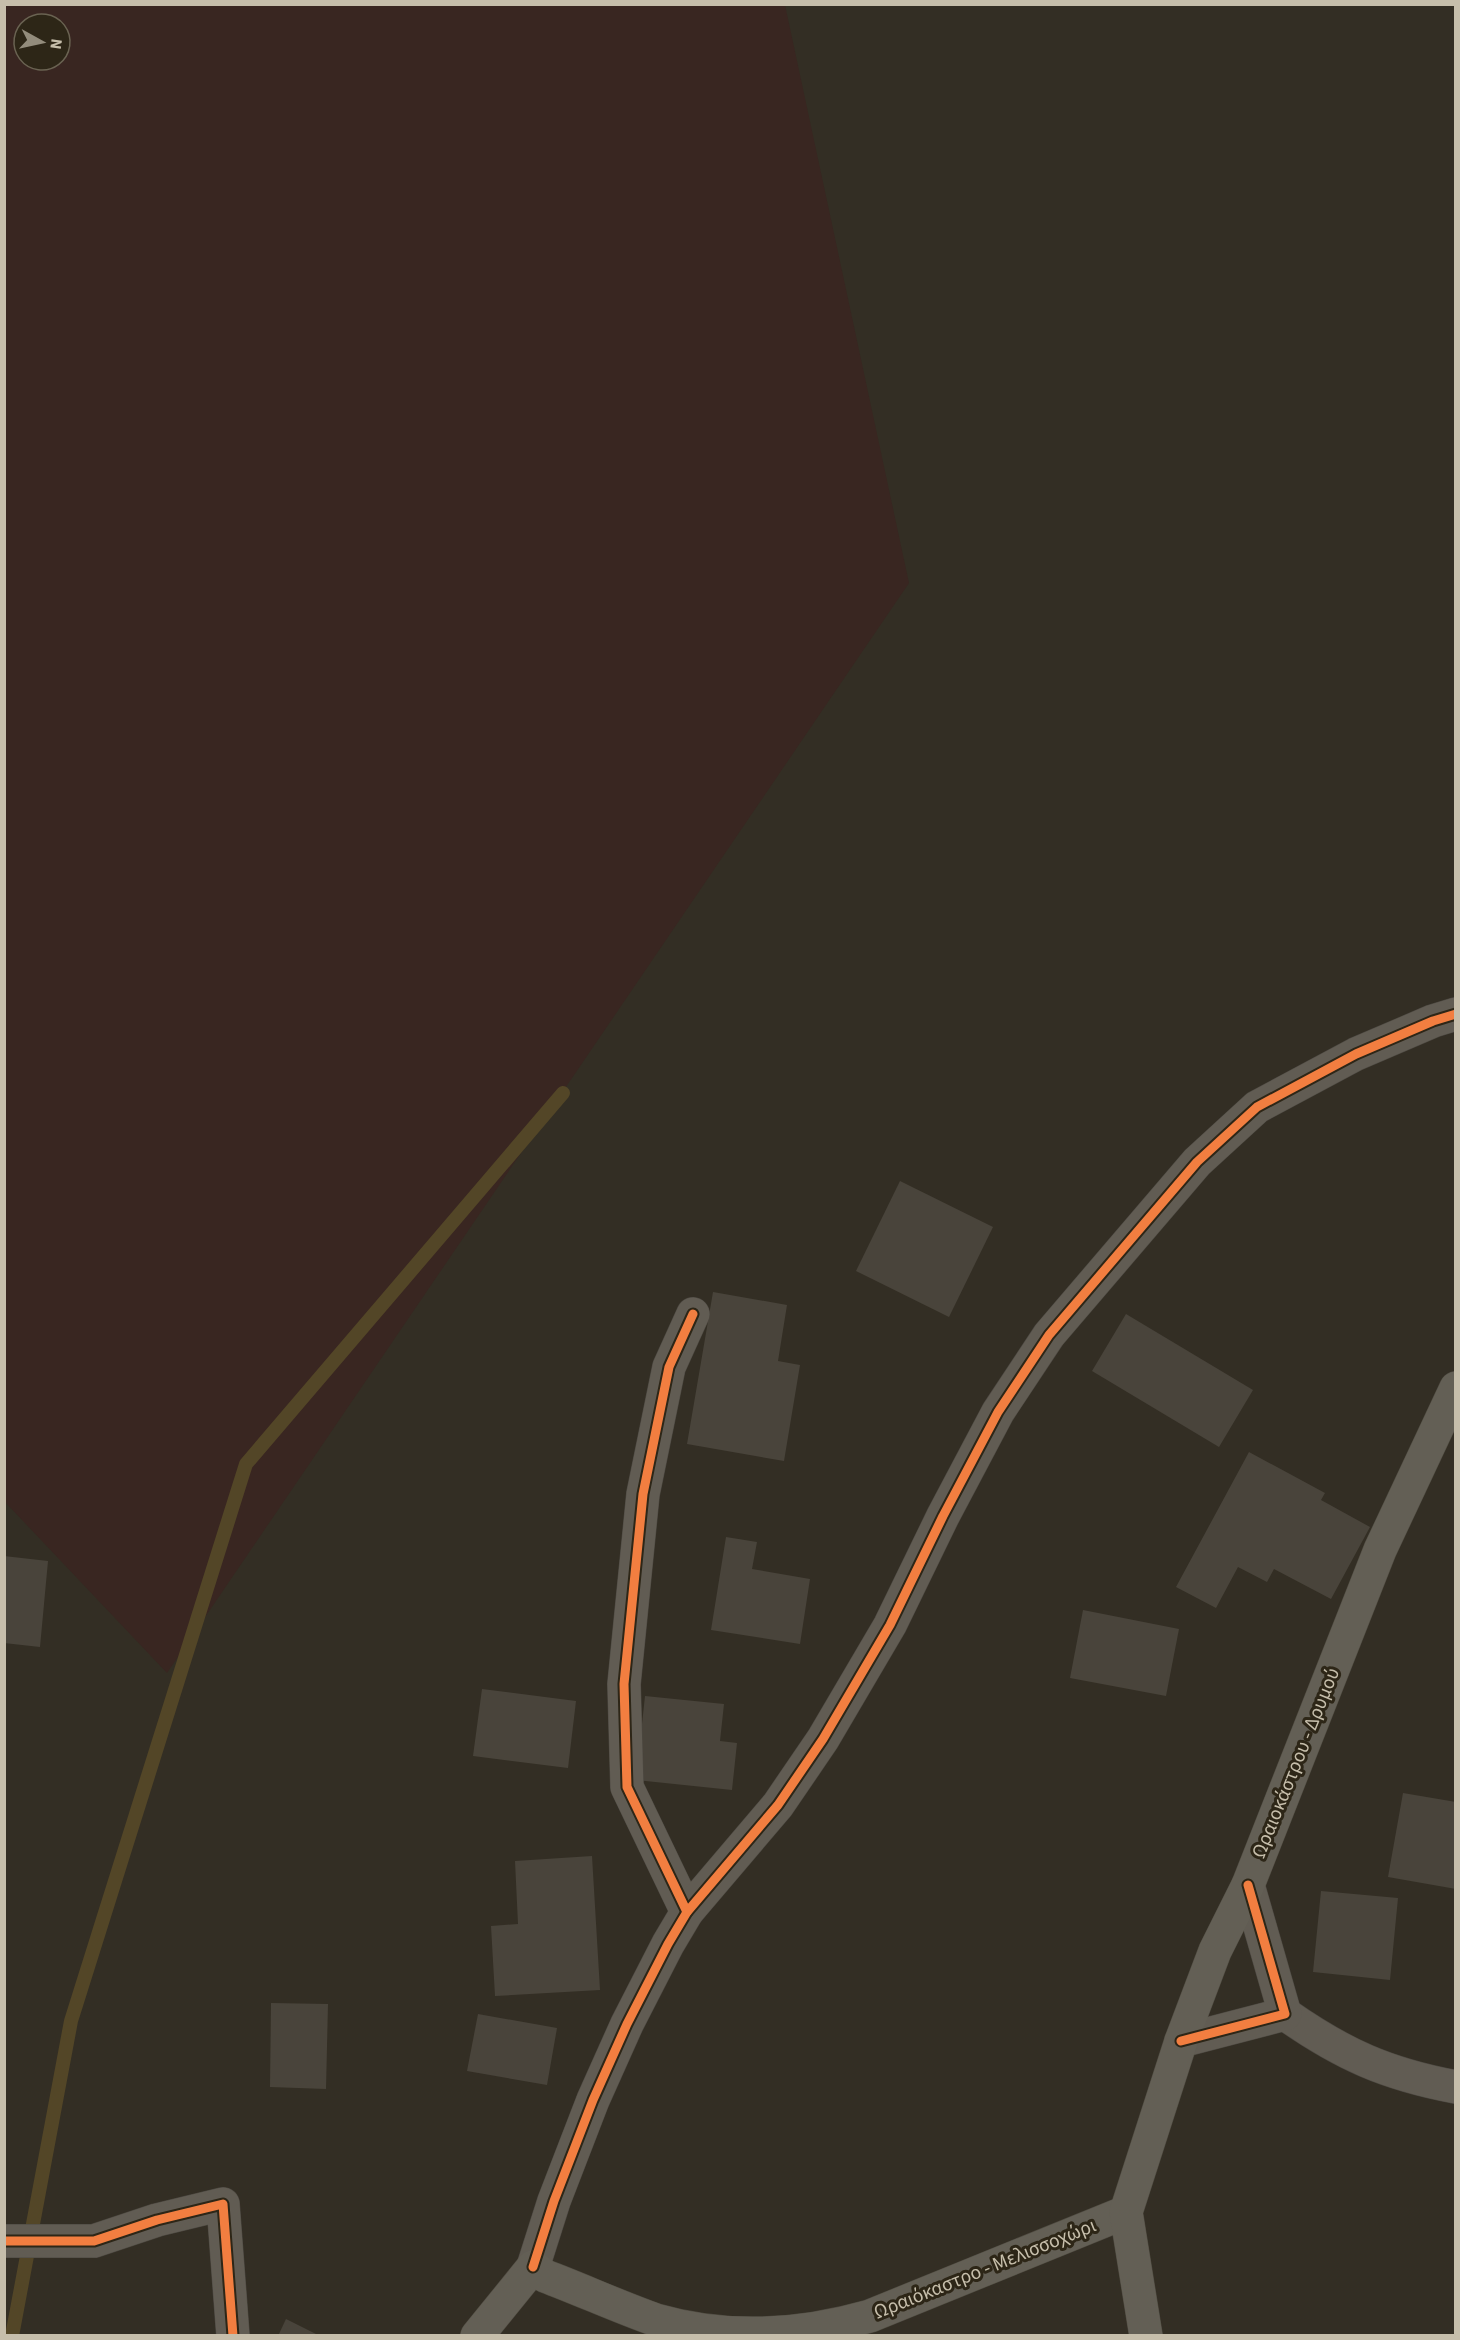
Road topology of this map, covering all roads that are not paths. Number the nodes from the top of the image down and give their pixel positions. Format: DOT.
graph roads {
  1 [pos="1455,1014"];
  2 [pos="693,1314"];
  3 [pos="1455,1388"];
  4 [pos="1248,1886"];
  5 [pos="687,1912"];
  6 [pos="1285,2014"];
  7 [pos="1181,2041"];
  8 [pos="1455,2087"];
  9 [pos="1126,2212"];
  10 [pos="4,2241"];
  11 [pos="532,2267"];
  12 [pos="867,2326"];
  13 [pos="233,2336"];
  14 [pos="477,2336"];
  15 [pos="1146,2336"];
  1 -- 5 [label="street"];
  2 -- 5 [label="street"];
  3 -- 4 [label="main road, Ωραιοκάστρου - Δρυμού"];
  4 -- 6 [label="street"];
  4 -- 7 [label="main road, Ωραιοκάστρου - Δρυμού"];
  5 -- 11 [label="street"];
  6 -- 7 [label="street"];
  6 -- 8 [label="street"];
  7 -- 9 [label="main road, Ωραιοκάστρου - Δρυμού"];
  9 -- 12 [label="main road, Ωραιόκαστρο - Μελισσοχώρι"];
  9 -- 15 [label="main road"];
  10 -- 13 [label="street"];
  11 -- 12 [label="main road, Ωραιόκαστρο - Μελισσοχώρι"];
  11 -- 14 [label="main road"];
}
